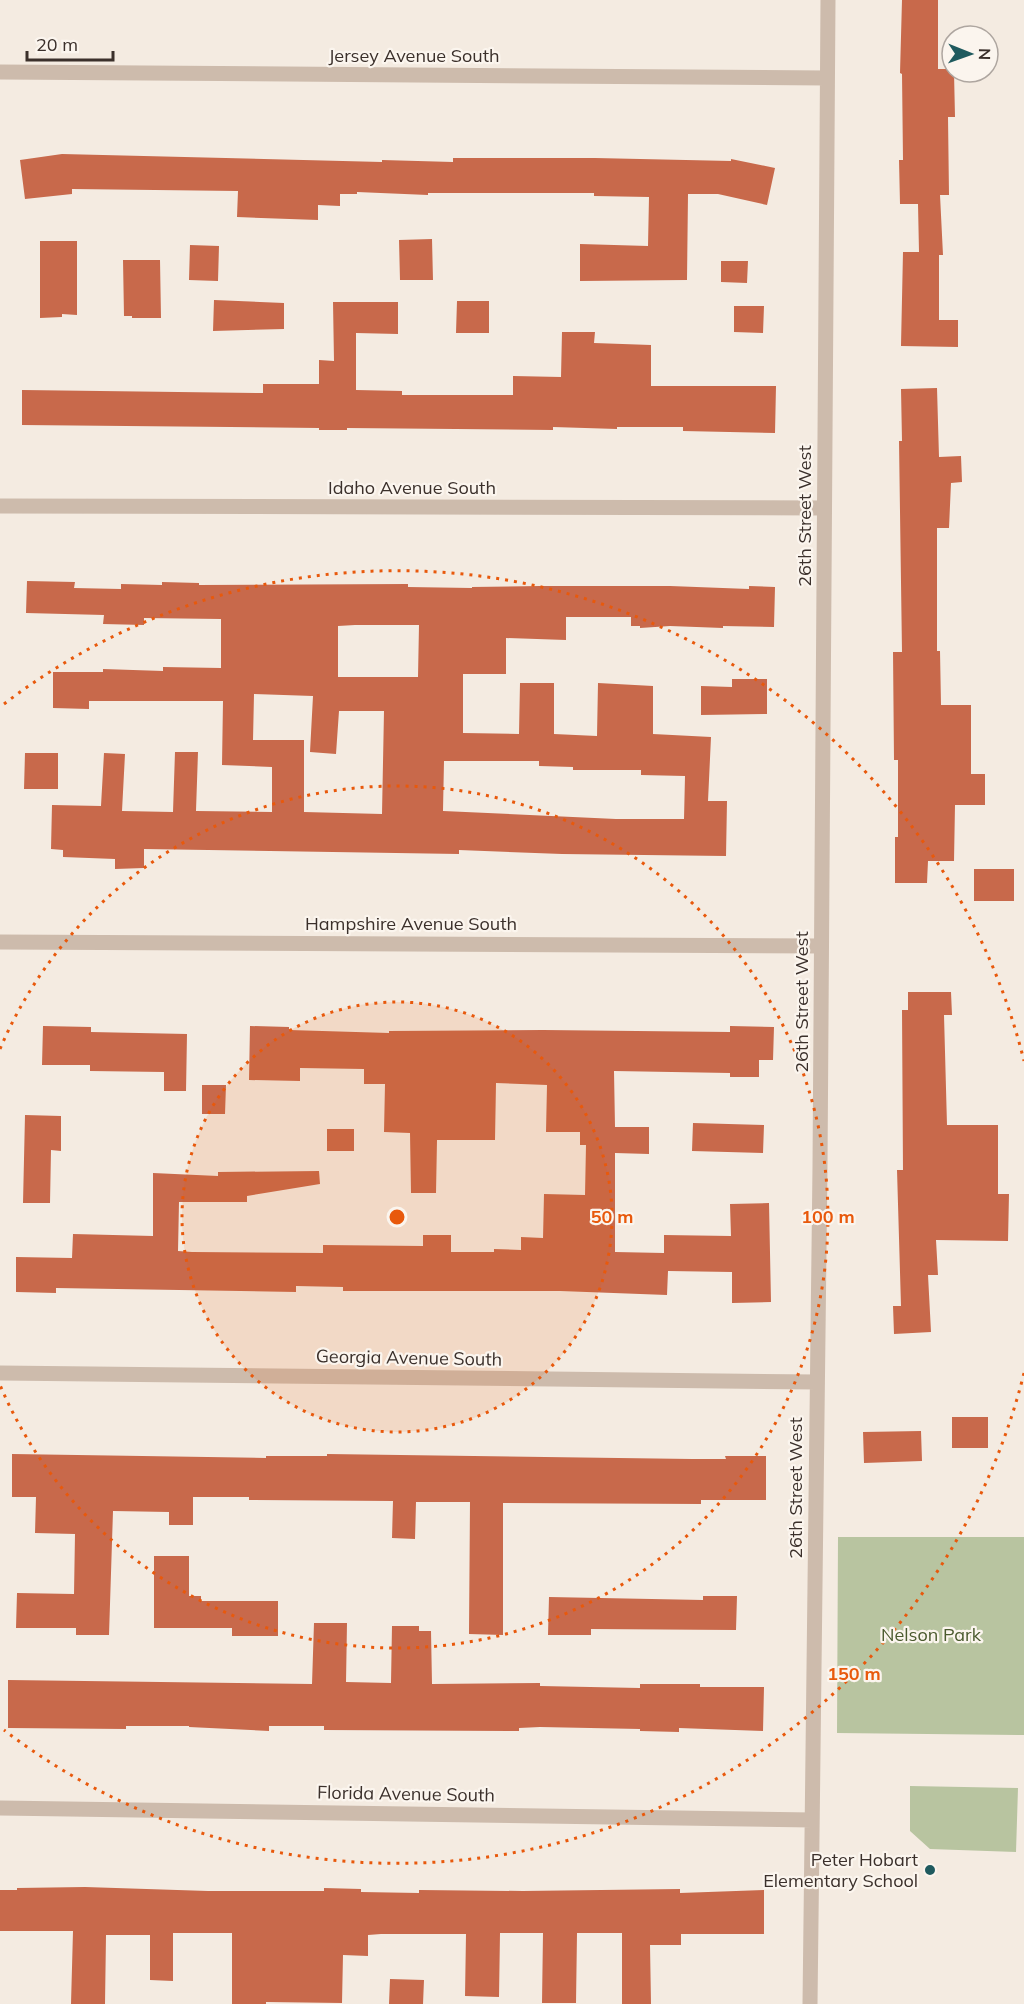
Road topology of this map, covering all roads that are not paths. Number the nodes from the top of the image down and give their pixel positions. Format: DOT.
graph roads {
  1 [pos="828,0"];
  2 [pos="0,72"];
  3 [pos="827,78"];
  4 [pos="0,506"];
  5 [pos="824,508"];
  6 [pos="0,942"];
  7 [pos="821,946"];
  8 [pos="0,1373"];
  9 [pos="817,1382"];
  10 [pos="0,1808"];
  11 [pos="812,1820"];
  12 [pos="810,2004"];
  1 -- 3 [label="street, 26th Street West"];
  2 -- 3 [label="street, Jersey Avenue South"];
  3 -- 5 [label="street, 26th Street West"];
  4 -- 5 [label="street, Idaho Avenue South"];
  5 -- 7 [label="street, 26th Street West"];
  6 -- 7 [label="street, Hampshire Avenue South"];
  7 -- 9 [label="street, 26th Street West"];
  8 -- 9 [label="street, Georgia Avenue South"];
  9 -- 11 [label="street, 26th Street West"];
  10 -- 11 [label="street, Florida Avenue South"];
  11 -- 12 [label="street, 26th Street West"];
}
